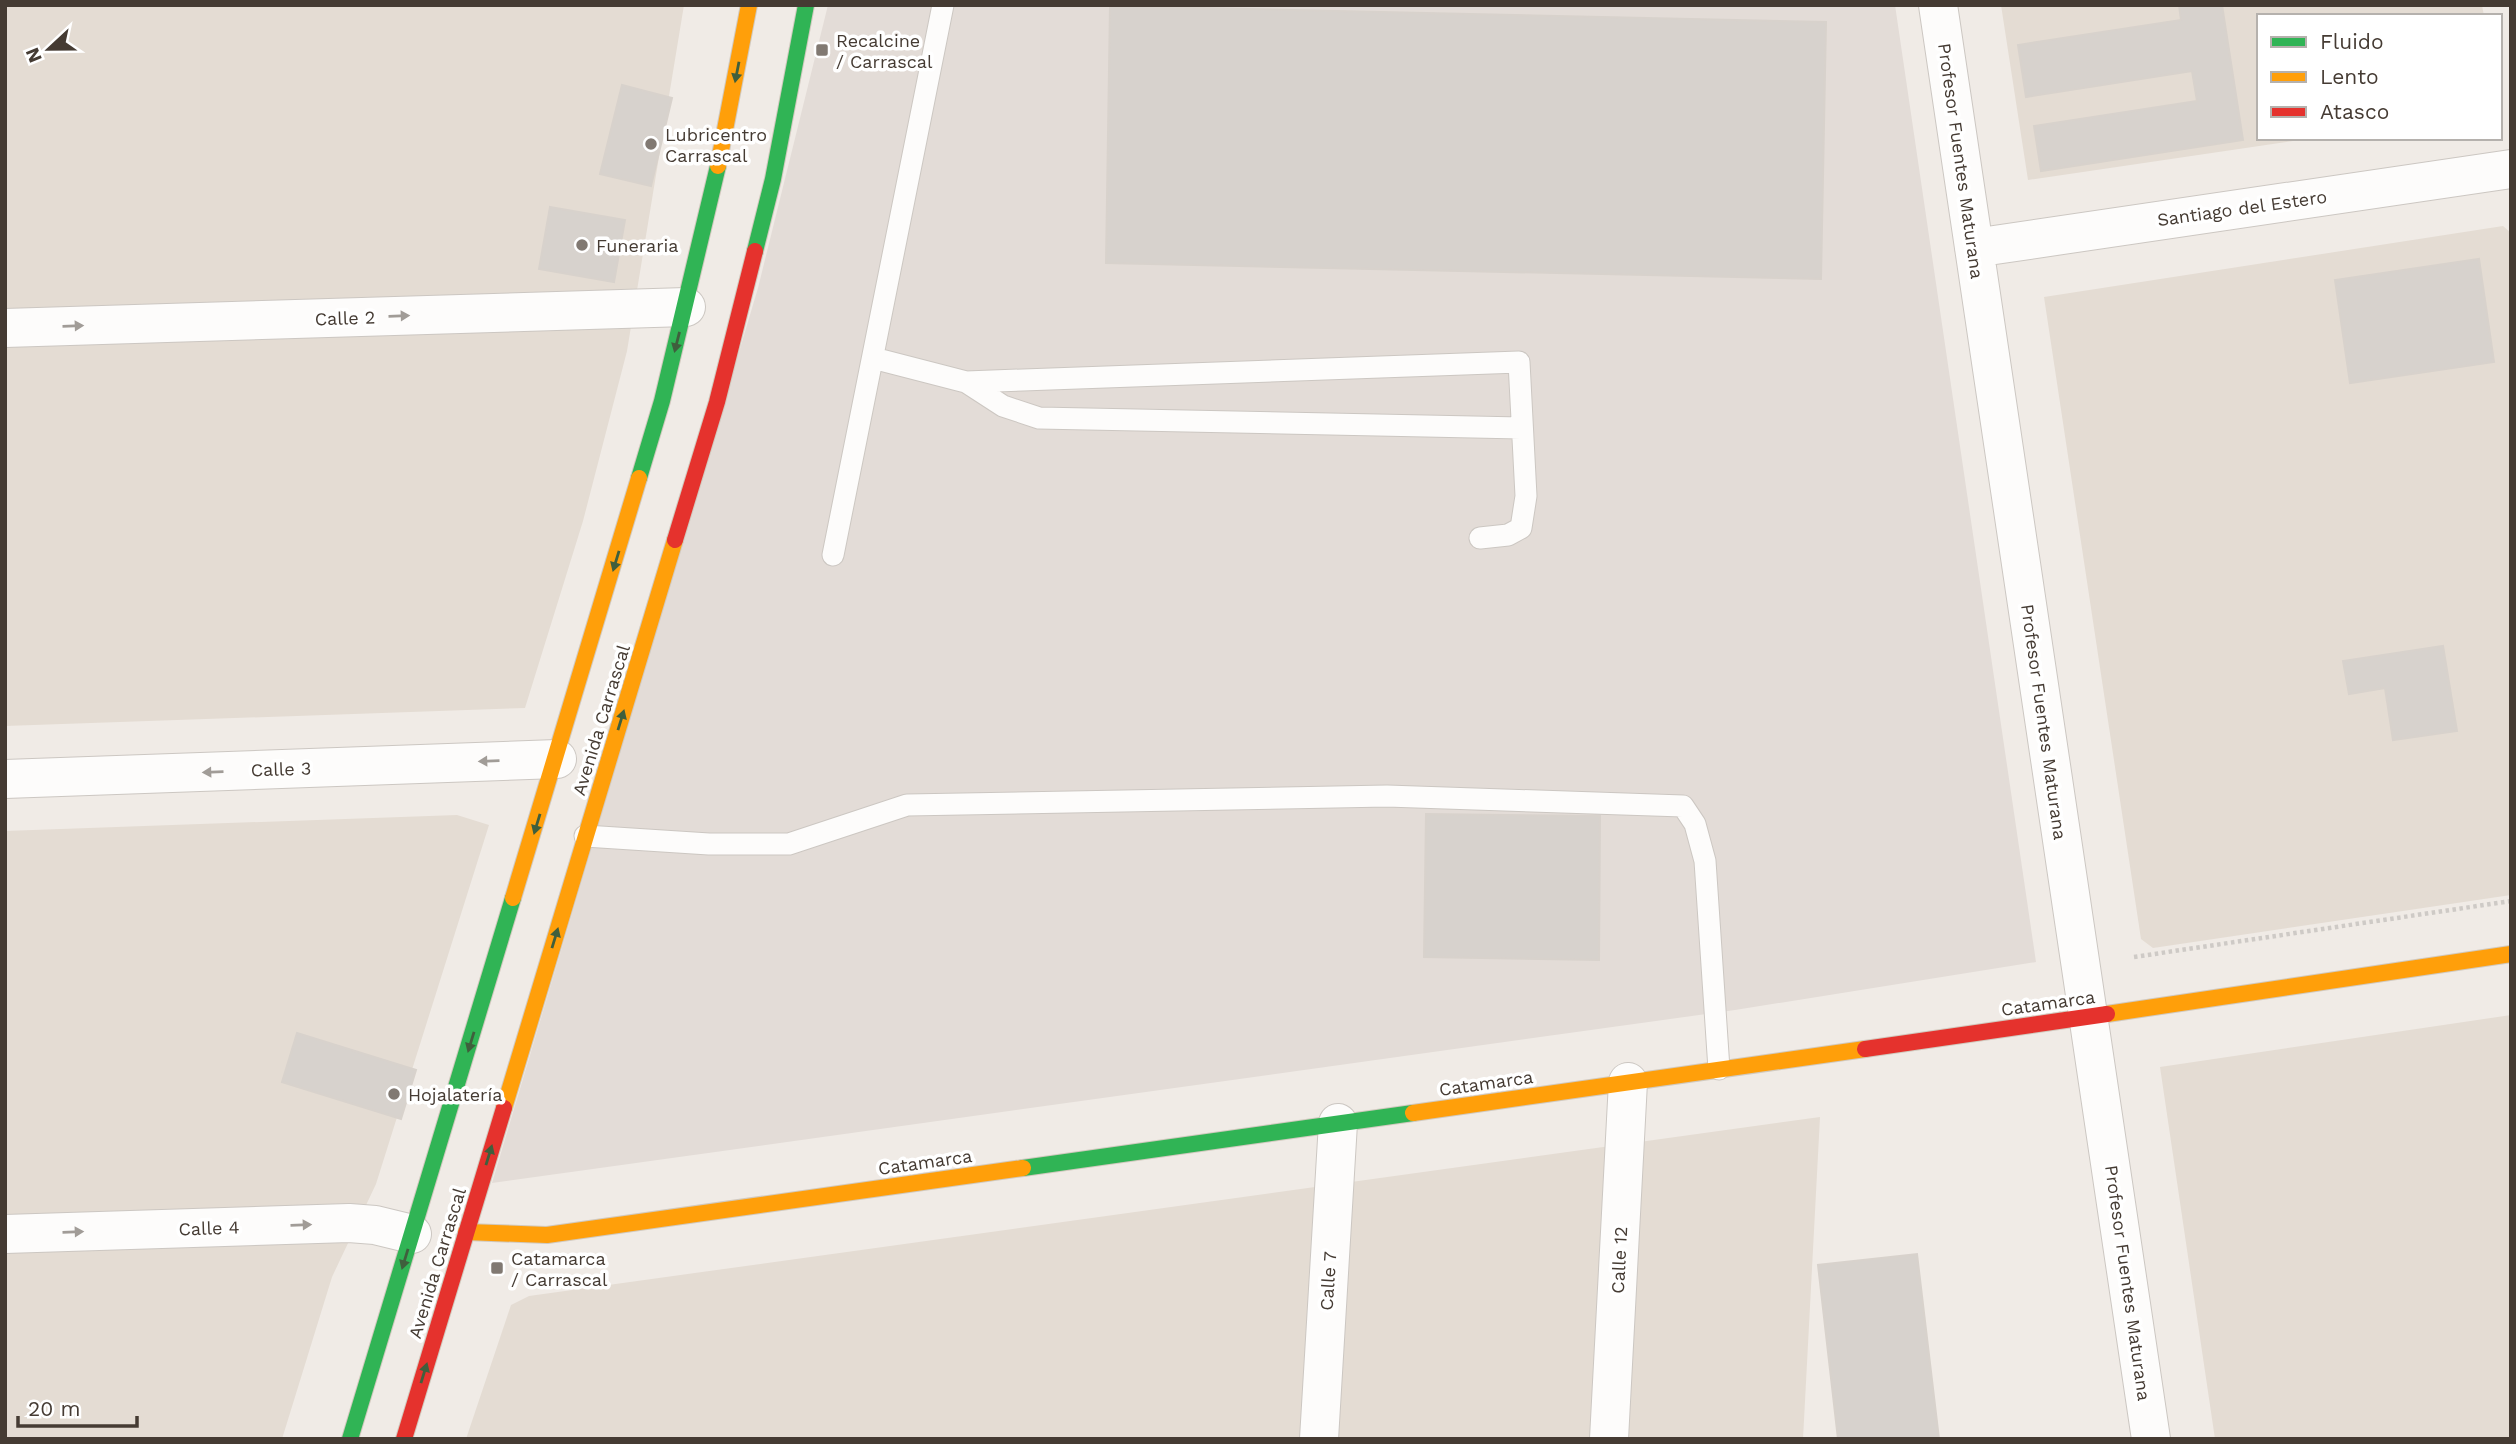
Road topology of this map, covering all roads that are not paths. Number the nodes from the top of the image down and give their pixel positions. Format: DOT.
graph roads {
  1 [pos="749,5"];
  2 [pos="806,5"];
  3 [pos="943,5"];
  4 [pos="1938,5"];
  5 [pos="2511,169"];
  6 [pos="1974,248"];
  7 [pos="686,307"];
  8 [pos="5,328"];
  9 [pos="873,358"];
  10 [pos="966,382"];
  11 [pos="1521,428"];
  12 [pos="1480,538"];
  13 [pos="833,555"];
  14 [pos="557,759"];
  15 [pos="5,779"];
  16 [pos="585,836"];
  17 [pos="2511,954"];
  18 [pos="2088,1017"];
  19 [pos="1719,1069"];
  20 [pos="1628,1082"];
  21 [pos="1338,1123"];
  22 [pos="466,1232"];
  23 [pos="5,1234"];
  24 [pos="412,1234"];
  25 [pos="350,1439"];
  26 [pos="404,1439"];
  27 [pos="1319,1439"];
  28 [pos="1609,1439"];
  29 [pos="2151,1439"];
  1 -- 7 [label="main road, Avenida Carrascal, one-way"];
  16 -- 2 [label="main road, Avenida Carrascal, one-way"];
  3 -- 9 [label="lane"];
  4 -- 6 [label="street, Profesor Fuentes Maturana"];
  5 -- 6 [label="street, Santiago del Estero"];
  6 -- 18 [label="street, Profesor Fuentes Maturana"];
  8 -- 7 [label="street, Calle 2, one-way"];
  7 -- 14 [label="main road, Avenida Carrascal, one-way"];
  9 -- 10 [label="lane"];
  9 -- 13 [label="lane"];
  10 -- 11 [label="lane"];
  10 -- 11 [label="lane"];
  11 -- 12 [label="lane"];
  14 -- 15 [label="street, Calle 3, one-way"];
  14 -- 24 [label="main road, Avenida Carrascal, one-way"];
  16 -- 19 [label="lane"];
  22 -- 16 [label="main road, Avenida Carrascal, one-way"];
  17 -- 18 [label="main road, Catamarca"];
  18 -- 19 [label="main road, Catamarca"];
  18 -- 29 [label="street, Profesor Fuentes Maturana"];
  19 -- 20 [label="main road, Catamarca"];
  20 -- 21 [label="main road, Catamarca"];
  20 -- 28 [label="street, Calle 12"];
  21 -- 22 [label="main road, Catamarca"];
  21 -- 27 [label="street, Calle 7"];
  26 -- 22 [label="main road, Avenida Carrascal, one-way"];
  23 -- 24 [label="street, Calle 4, one-way"];
  24 -- 25 [label="main road, Avenida Carrascal, one-way"];
}
